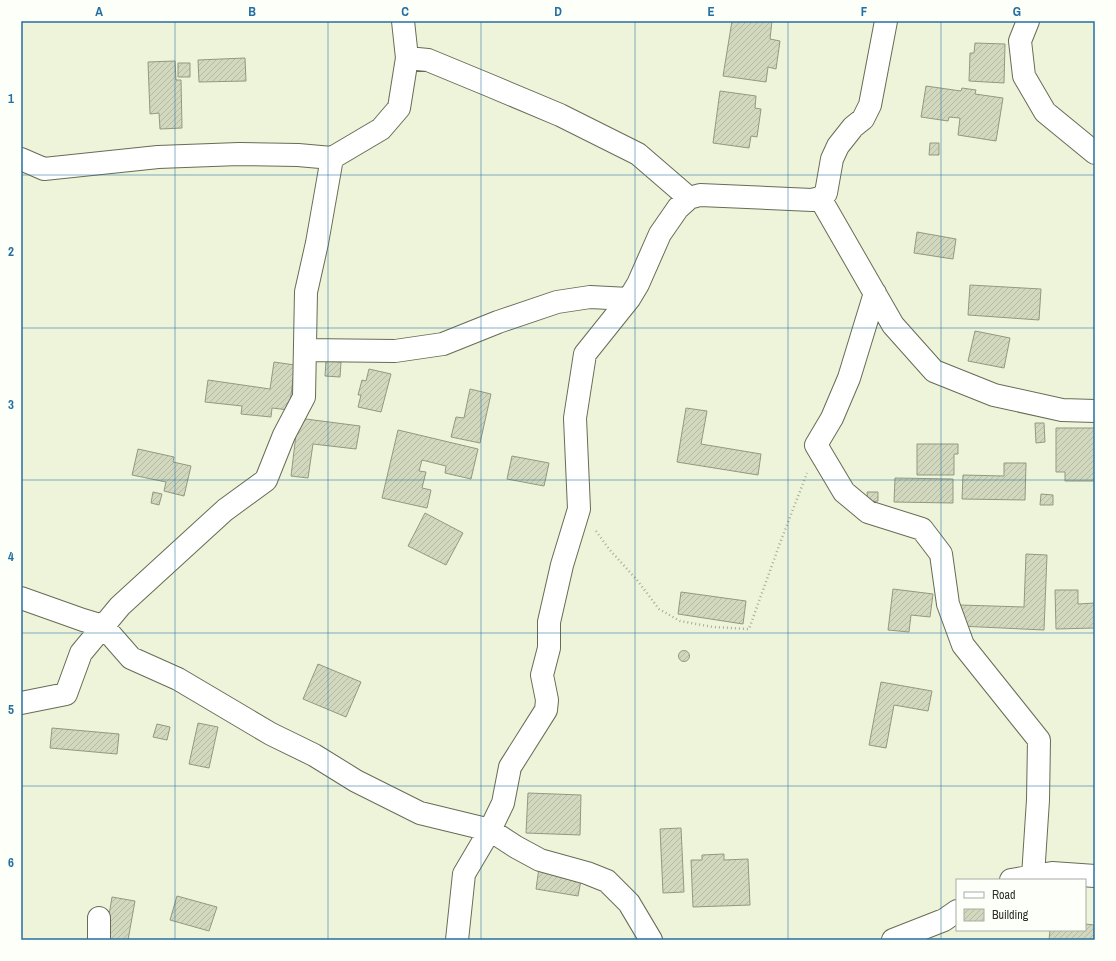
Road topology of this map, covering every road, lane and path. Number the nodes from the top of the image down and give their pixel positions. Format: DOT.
graph roads {
  1 [pos="403,21"];
  2 [pos="886,21"];
  3 [pos="1028,21"];
  4 [pos="407,58"];
  5 [pos="1095,153"];
  6 [pos="332,158"];
  7 [pos="21,159"];
  8 [pos="689,198"];
  9 [pos="820,198"];
  10 [pos="875,293"];
  11 [pos="629,299"];
  12 [pos="305,350"];
  13 [pos="1095,412"];
  14 [pos="816,446"];
  15 [pos="579,509"];
  16 [pos="21,598"];
  17 [pos="103,626"];
  18 [pos="21,703"];
  19 [pos="490,830"];
  20 [pos="1032,876"];
  21 [pos="1095,876"];
  22 [pos="1016,879"];
  23 [pos="956,912"];
  24 [pos="99,918"];
  25 [pos="99,940"];
  26 [pos="457,940"];
  27 [pos="651,940"];
  28 [pos="893,940"];
  1 -- 4 [label="street"];
  2 -- 9 [label="street"];
  3 -- 5 [label="street"];
  4 -- 6 [label="street"];
  4 -- 8 [label="street"];
  6 -- 7 [label="street"];
  6 -- 12 [label="street"];
  8 -- 9 [label="street"];
  8 -- 11 [label="street"];
  9 -- 10 [label="street"];
  10 -- 13 [label="street"];
  10 -- 14 [label="street"];
  11 -- 12 [label="street"];
  11 -- 15 [label="street"];
  12 -- 17 [label="street"];
  14 -- 15 [label="path"];
  14 -- 20 [label="street"];
  15 -- 19 [label="street"];
  16 -- 17 [label="street"];
  17 -- 18 [label="street"];
  17 -- 19 [label="street"];
  19 -- 26 [label="street"];
  19 -- 27 [label="street"];
  20 -- 21 [label="street"];
  20 -- 22 [label="street"];
  23 -- 28 [label="street"];
  24 -- 25 [label="street"];
}
